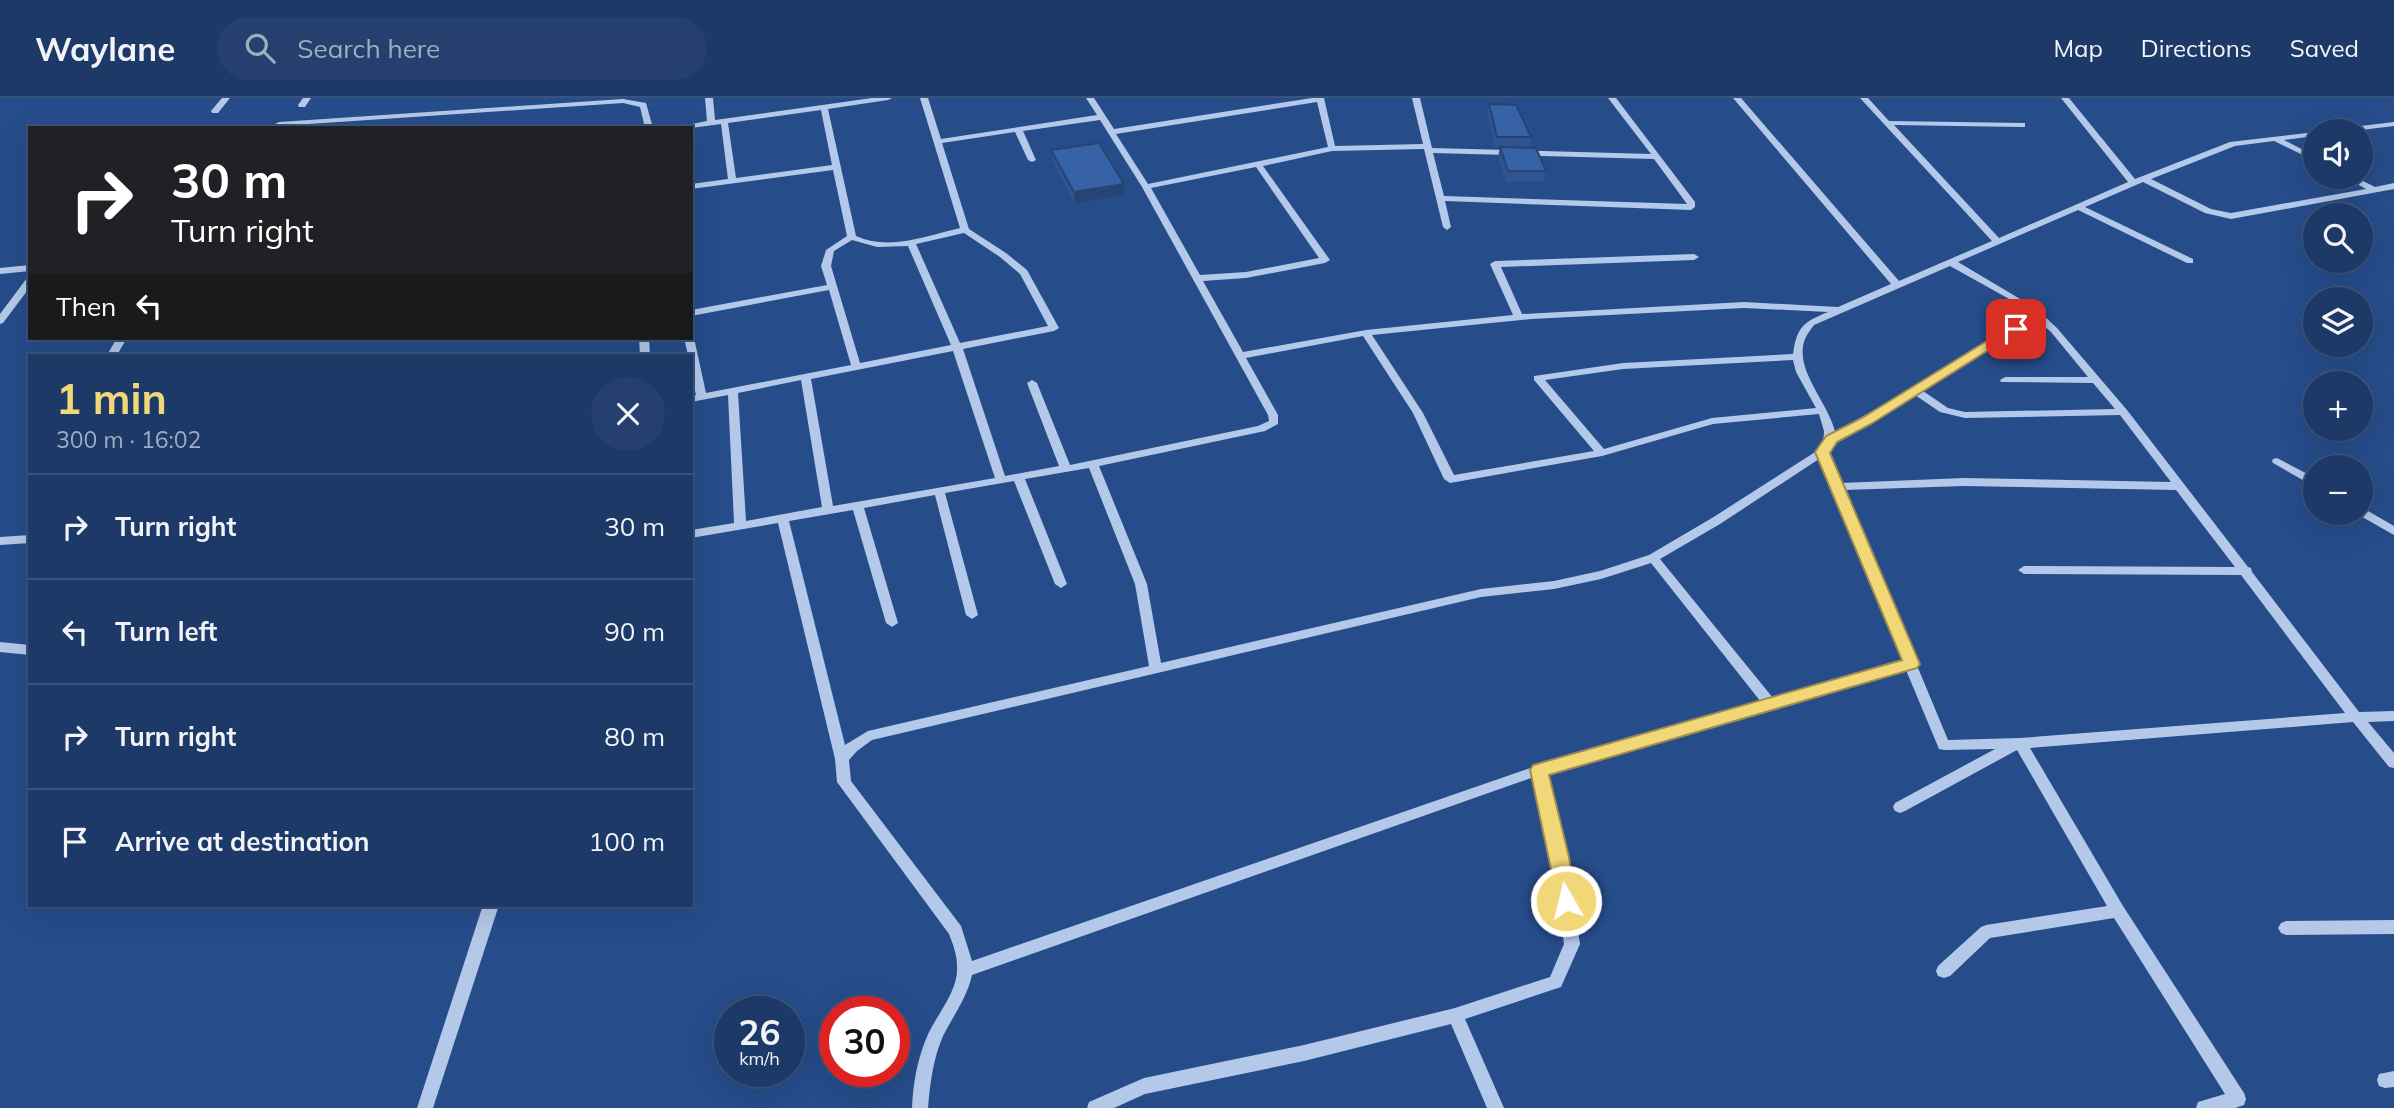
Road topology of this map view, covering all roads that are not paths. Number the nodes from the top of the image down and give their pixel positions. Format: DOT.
graph roads {
  1 [pos="226,98"];
  2 [pos="709,98"];
  3 [pos="888,98"];
  4 [pos="924,98"];
  5 [pos="1090,98"];
  6 [pos="1416,98"];
  7 [pos="1612,98"];
  8 [pos="1737,98"];
  9 [pos="1864,98"];
  10 [pos="2065,98"];
  11 [pos="1320,99"];
  12 [pos="846,101"];
  13 [pos="552,102"];
  14 [pos="824,107"];
  15 [pos="215,111"];
  16 [pos="1102,117"];
  17 [pos="724,120"];
  18 [pos="711,122"];
  19 [pos="1887,123"];
  20 [pos="279,124"];
  21 [pos="2394,124"];
  22 [pos="2022,125"];
  23 [pos="649,126"];
  24 [pos="688,126"];
  25 [pos="2373,126"];
  26 [pos="1018,130"];
  27 [pos="1112,132"];
  28 [pos="2303,135"];
  29 [pos="2275,138"];
  30 [pos="940,141"];
  31 [pos="1429,148"];
  32 [pos="1332,149"];
  33 [pos="2303,153"];
  34 [pos="1657,157"];
  35 [pos="1032,160"];
  36 [pos="1259,166"];
  37 [pos="836,167"];
  38 [pos="2138,181"];
  39 [pos="732,182"];
  40 [pos="2394,186"];
  41 [pos="693,187"];
  42 [pos="1146,187"];
  43 [pos="2373,189"];
  44 [pos="1442,198"];
  45 [pos="2078,207"];
  46 [pos="1447,227"];
  47 [pos="965,230"];
  48 [pos="852,237"];
  49 [pos="910,240"];
  50 [pos="1997,241"];
  51 [pos="1694,257"];
  52 [pos="2190,261"];
  53 [pos="1952,263"];
  54 [pos="28,268"];
  55 [pos="0,271"];
  56 [pos="1199,278"];
  57 [pos="28,283"];
  58 [pos="1896,284"];
  59 [pos="832,287"];
  60 [pos="1837,309"];
  61 [pos="693,313"];
  62 [pos="2039,314"];
  63 [pos="1519,317"];
  64 [pos="0,321"];
  65 [pos="1366,332"];
  66 [pos="957,347"];
  67 [pos="1239,356"];
  68 [pos="1795,357"];
  69 [pos="856,366"];
  70 [pos="693,372"];
  71 [pos="806,377"];
  72 [pos="2005,380"];
  73 [pos="2097,380"];
  74 [pos="1031,383"];
  75 [pos="733,391"];
  76 [pos="1916,391"];
  77 [pos="696,398"];
  78 [pos="1823,411"];
  79 [pos="2123,412"];
  80 [pos="1831,439"];
  81 [pos="1822,452"];
  82 [pos="1602,453"];
  83 [pos="2277,461"];
  84 [pos="1093,464"];
  85 [pos="1066,469"];
  86 [pos="1018,477"];
  87 [pos="2303,477"];
  88 [pos="1000,478"];
  89 [pos="2180,486"];
  90 [pos="1839,487"];
  91 [pos="939,490"];
  92 [pos="857,504"];
  93 [pos="828,510"];
  94 [pos="2373,518"];
  95 [pos="783,519"];
  96 [pos="740,525"];
  97 [pos="2394,531"];
  98 [pos="693,534"];
  99 [pos="28,539"];
  100 [pos="1,541"];
  101 [pos="1653,558"];
  102 [pos="2024,570"];
  103 [pos="2247,572"];
  104 [pos="1061,584"];
  105 [pos="972,615"];
  106 [pos="892,623"];
  107 [pos="0,647"];
  108 [pos="28,650"];
  109 [pos="1911,664"];
  110 [pos="1156,669"];
  111 [pos="1769,703"];
  112 [pos="2394,716"];
  113 [pos="2356,717"];
  114 [pos="2020,743"];
  115 [pos="842,759"];
  116 [pos="2394,763"];
  117 [pos="1539,770"];
  118 [pos="1900,807"];
  119 [pos="490,907"];
  120 [pos="2118,911"];
  121 [pos="2394,927"];
  122 [pos="2286,928"];
  123 [pos="965,971"];
  124 [pos="1944,971"];
  125 [pos="1455,1015"];
  126 [pos="2241,1103"];
  127 [pos="425,1108"];
  128 [pos="920,1108"];
  129 [pos="1095,1108"];
  130 [pos="1496,1108"];
  131 [pos="2204,1108"];
  1 -- 15 [label="street"];
  2 -- 18 [label="street"];
  3 -- 12 [label="street"];
  4 -- 30 [label="street"];
  5 -- 16 [label="street"];
  6 -- 31 [label="street"];
  7 -- 34 [label="street"];
  8 -- 58 [label="street"];
  9 -- 19 [label="street"];
  10 -- 38 [label="street"];
  11 -- 27 [label="street"];
  11 -- 32 [label="street"];
  12 -- 14 [label="street"];
  13 -- 20 [label="street"];
  13 -- 23 [label="street"];
  14 -- 17 [label="street"];
  14 -- 37 [label="street"];
  16 -- 26 [label="street"];
  16 -- 27 [label="street"];
  17 -- 18 [label="street"];
  17 -- 39 [label="street"];
  18 -- 24 [label="street"];
  19 -- 22 [label="street"];
  19 -- 50 [label="street"];
  21 -- 25 [label="street"];
  26 -- 30 [label="street"];
  26 -- 35 [label="street"];
  27 -- 42 [label="street"];
  28 -- 29 [label="street"];
  29 -- 33 [label="street"];
  29 -- 38 [label="street"];
  30 -- 47 [label="street"];
  31 -- 32 [label="street"];
  31 -- 34 [label="street"];
  31 -- 44 [label="street"];
  32 -- 36 [label="street"];
  34 -- 44 [label="street"];
  36 -- 42 [label="street"];
  36 -- 56 [label="street"];
  37 -- 39 [label="street"];
  37 -- 48 [label="street"];
  38 -- 43 [label="street"];
  38 -- 45 [label="street"];
  39 -- 41 [label="street"];
  40 -- 43 [label="street"];
  42 -- 56 [label="street"];
  44 -- 46 [label="street"];
  45 -- 50 [label="street"];
  45 -- 52 [label="street"];
  47 -- 49 [label="street"];
  47 -- 66 [label="street"];
  48 -- 49 [label="street"];
  48 -- 59 [label="street"];
  49 -- 66 [label="street"];
  50 -- 53 [label="street"];
  51 -- 63 [label="street"];
  53 -- 58 [label="street"];
  53 -- 62 [label="street"];
  54 -- 55 [label="street"];
  56 -- 67 [label="street"];
  57 -- 64 [label="street"];
  58 -- 60 [label="street"];
  59 -- 61 [label="street"];
  59 -- 69 [label="street"];
  60 -- 63 [label="street"];
  60 -- 68 [label="street"];
  62 -- 73 [label="street"];
  62 -- 76 [label="street"];
  63 -- 65 [label="street"];
  65 -- 67 [label="street"];
  65 -- 82 [label="street"];
  66 -- 69 [label="street"];
  66 -- 88 [label="street"];
  67 -- 84 [label="street"];
  68 -- 78 [label="street"];
  68 -- 82 [label="street"];
  69 -- 71 [label="street"];
  70 -- 77 [label="street"];
  71 -- 75 [label="street"];
  71 -- 93 [label="street"];
  72 -- 73 [label="street"];
  73 -- 79 [label="street"];
  74 -- 85 [label="street"];
  75 -- 77 [label="street"];
  75 -- 96 [label="street"];
  76 -- 79 [label="street"];
  76 -- 80 [label="street"];
  78 -- 80 [label="street"];
  78 -- 82 [label="street"];
  79 -- 89 [label="street"];
  80 -- 81 [label="street"];
  81 -- 90 [label="street"];
  81 -- 101 [label="street"];
  83 -- 87 [label="street"];
  84 -- 85 [label="street"];
  84 -- 110 [label="street"];
  85 -- 86 [label="street"];
  86 -- 88 [label="street"];
  86 -- 104 [label="street"];
  88 -- 91 [label="street"];
  89 -- 90 [label="street"];
  89 -- 103 [label="street"];
  90 -- 109 [label="street"];
  91 -- 92 [label="street"];
  91 -- 105 [label="street"];
  92 -- 93 [label="street"];
  92 -- 106 [label="street"];
  93 -- 95 [label="street"];
  94 -- 97 [label="street"];
  95 -- 96 [label="street"];
  95 -- 115 [label="street"];
  96 -- 98 [label="street"];
  99 -- 100 [label="street"];
  101 -- 110 [label="street"];
  101 -- 111 [label="street"];
  102 -- 103 [label="street"];
  103 -- 113 [label="street"];
  107 -- 108 [label="street"];
  109 -- 111 [label="street"];
  109 -- 114 [label="street"];
  110 -- 115 [label="street"];
  111 -- 117 [label="street"];
  112 -- 113 [label="street"];
  113 -- 114 [label="street"];
  113 -- 116 [label="street"];
  114 -- 118 [label="street"];
  114 -- 120 [label="street"];
  115 -- 123 [label="street"];
  117 -- 123 [label="street"];
  117 -- 125 [label="street"];
  119 -- 127 [label="street"];
  120 -- 124 [label="street"];
  120 -- 126 [label="street"];
  121 -- 122 [label="street"];
  123 -- 128 [label="street"];
  125 -- 129 [label="street"];
  125 -- 130 [label="street"];
  126 -- 131 [label="street"];
}
